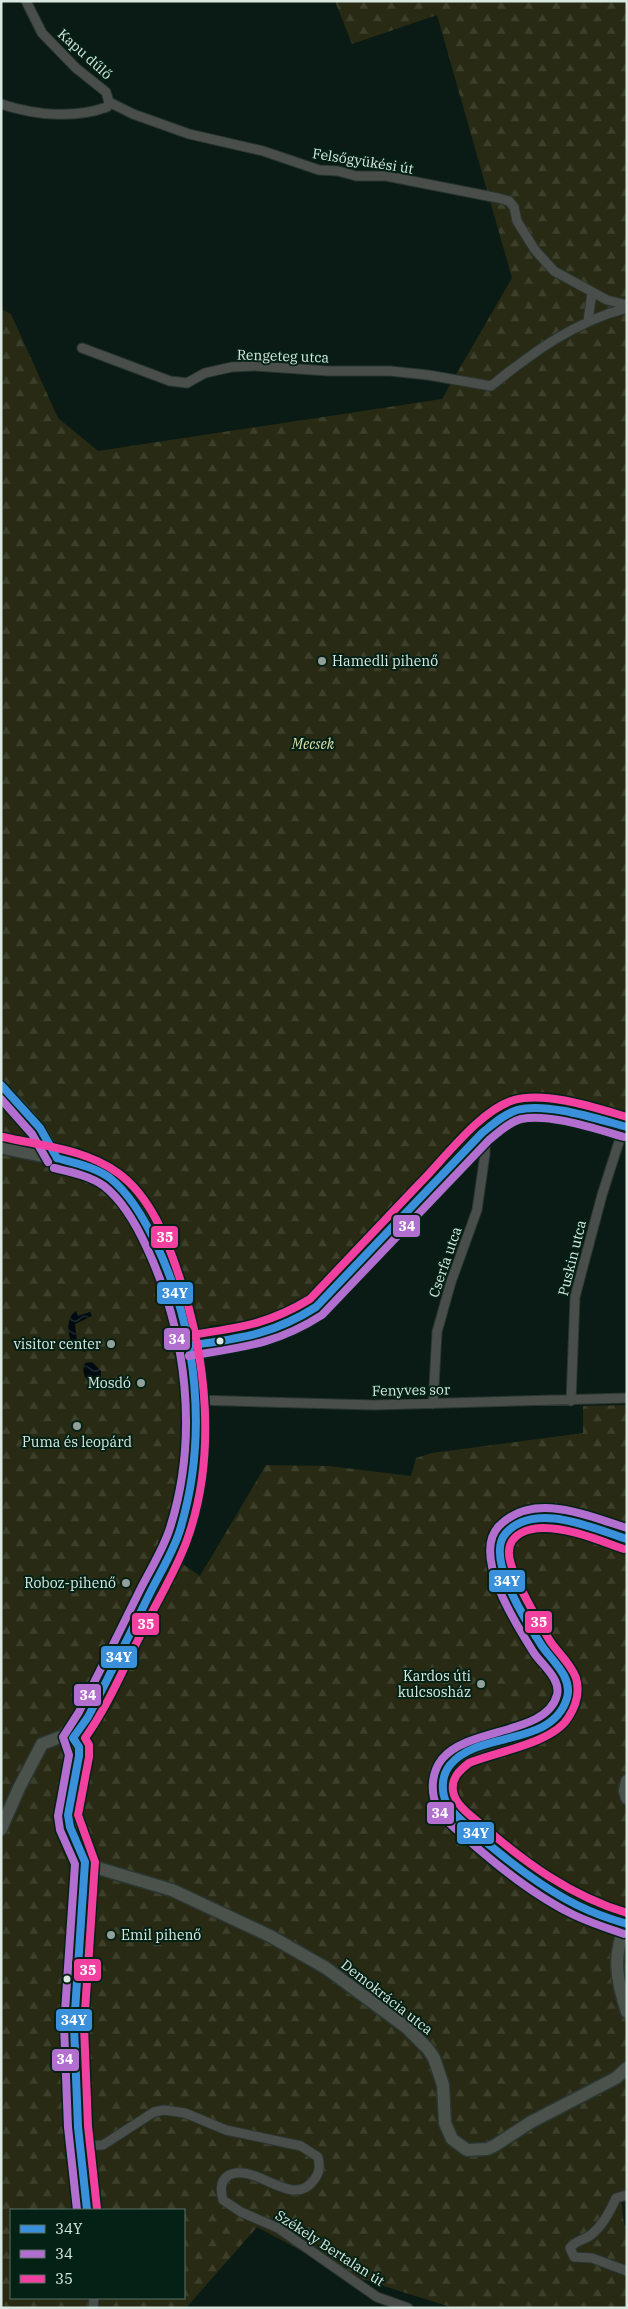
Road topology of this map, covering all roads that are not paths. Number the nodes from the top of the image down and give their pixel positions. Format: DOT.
graph roads {
  1 [pos="26,1"];
  2 [pos="109,102"];
  3 [pos="1,104"];
  4 [pos="592,292"];
  5 [pos="627,307"];
  6 [pos="588,321"];
  7 [pos="82,348"];
  8 [pos="1,1085"];
  9 [pos="626,1126"];
  10 [pos="484,1131"];
  11 [pos="1,1147"];
  12 [pos="57,1158"];
  13 [pos="187,1346"];
  14 [pos="627,1398"];
  15 [pos="195,1400"];
  16 [pos="571,1401"];
  17 [pos="433,1404"];
  18 [pos="627,1539"];
  19 [pos="73,1738"];
  20 [pos="627,1781"];
  21 [pos="627,1798"];
  22 [pos="1,1829"];
  23 [pos="85,1862"];
  24 [pos="626,1924"];
  25 [pos="627,2012"];
  26 [pos="627,2068"];
  27 [pos="79,2146"];
  28 [pos="627,2195"];
  29 [pos="87,2209"];
  30 [pos="627,2271"];
  31 [pos="408,2308"];
  1 -- 2 [label="street, Kapu dűlő"];
  2 -- 3 [label="street"];
  2 -- 4 [label="street, Felsőgyükési út"];
  4 -- 5 [label="street, Felsőgyükési út"];
  4 -- 6 [label="street"];
  5 -- 6 [label="street"];
  6 -- 7 [label="street, Rengeteg utca"];
  8 -- 12 [label="street"];
  9 -- 10 [label="street"];
  9 -- 16 [label="street, Puskin utca"];
  10 -- 13 [label="street"];
  10 -- 17 [label="street, Cserfa utca"];
  11 -- 12 [label="street"];
  12 -- 13 [label="street"];
  13 -- 15 [label="street"];
  14 -- 16 [label="street, Fenyves sor"];
  15 -- 17 [label="street, Fenyves sor"];
  15 -- 19 [label="street"];
  16 -- 17 [label="street, Fenyves sor"];
  18 -- 24 [label="street"];
  19 -- 22 [label="street"];
  19 -- 23 [label="street"];
  20 -- 21 [label="street"];
  23 -- 26 [label="street, Demokrácia utca"];
  23 -- 27 [label="street"];
  24 -- 25 [label="street"];
  27 -- 29 [label="street"];
  27 -- 31 [label="street, Székely Bertalan út"];
  28 -- 30 [label="street"];
}
